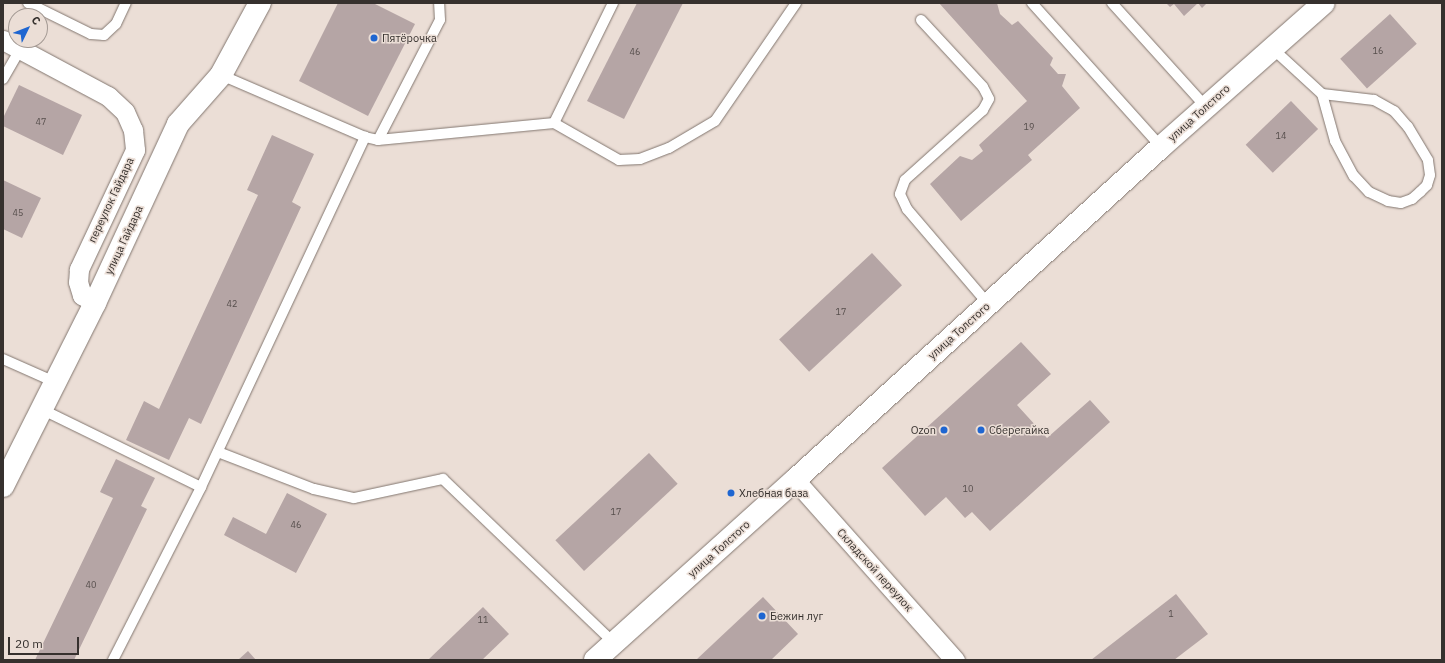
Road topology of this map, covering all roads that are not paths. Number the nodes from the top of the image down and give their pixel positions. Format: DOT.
graph roads {
  1 [pos="28,3"];
  2 [pos="126,3"];
  3 [pos="260,3"];
  4 [pos="439,3"];
  5 [pos="613,3"];
  6 [pos="796,3"];
  7 [pos="1032,3"];
  8 [pos="1112,3"];
  9 [pos="1324,3"];
  10 [pos="921,20"];
  11 [pos="3,40"];
  12 [pos="1272,48"];
  13 [pos="20,49"];
  14 [pos="222,75"];
  15 [pos="3,78"];
  16 [pos="1322,94"];
  17 [pos="1206,107"];
  18 [pos="554,123"];
  19 [pos="365,137"];
  20 [pos="378,140"];
  21 [pos="1161,147"];
  22 [pos="95,303"];
  23 [pos="988,304"];
  24 [pos="3,359"];
  25 [pos="55,382"];
  26 [pos="41,409"];
  27 [pos="218,452"];
  28 [pos="796,480"];
  29 [pos="4,482"];
  30 [pos="201,487"];
  31 [pos="614,643"];
  32 [pos="113,660"];
  33 [pos="595,660"];
  34 [pos="955,660"];
  1 -- 2 [label="lane"];
  3 -- 14 [label="street, улица Гайдара"];
  4 -- 20 [label="lane"];
  5 -- 18 [label="lane"];
  6 -- 18 [label="lane"];
  7 -- 21 [label="lane"];
  8 -- 17 [label="lane"];
  9 -- 12 [label="street, улица Толстого"];
  10 -- 23 [label="lane"];
  11 -- 13 [label="street, переулок Гайдара"];
  12 -- 16 [label="lane"];
  12 -- 17 [label="street, улица Толстого"];
  13 -- 15 [label="lane"];
  13 -- 22 [label="street, переулок Гайдара"];
  14 -- 19 [label="lane"];
  14 -- 22 [label="street, улица Гайдара"];
  16 -- 16 [label="lane"];
  17 -- 21 [label="street, улица Толстого"];
  18 -- 20 [label="lane"];
  19 -- 20 [label="lane"];
  19 -- 27 [label="lane"];
  21 -- 23 [label="street, улица Толстого"];
  22 -- 25 [label="street, улица Гайдара"];
  23 -- 28 [label="street, улица Толстого"];
  24 -- 25 [label="lane"];
  25 -- 26 [label="street, улица Гайдара"];
  26 -- 29 [label="street, улица Гайдара"];
  26 -- 30 [label="lane"];
  27 -- 30 [label="lane"];
  27 -- 31 [label="lane"];
  28 -- 31 [label="street, улица Толстого"];
  28 -- 34 [label="street, Складской переулок"];
  30 -- 32 [label="lane"];
  31 -- 33 [label="street, улица Толстого"];
}
